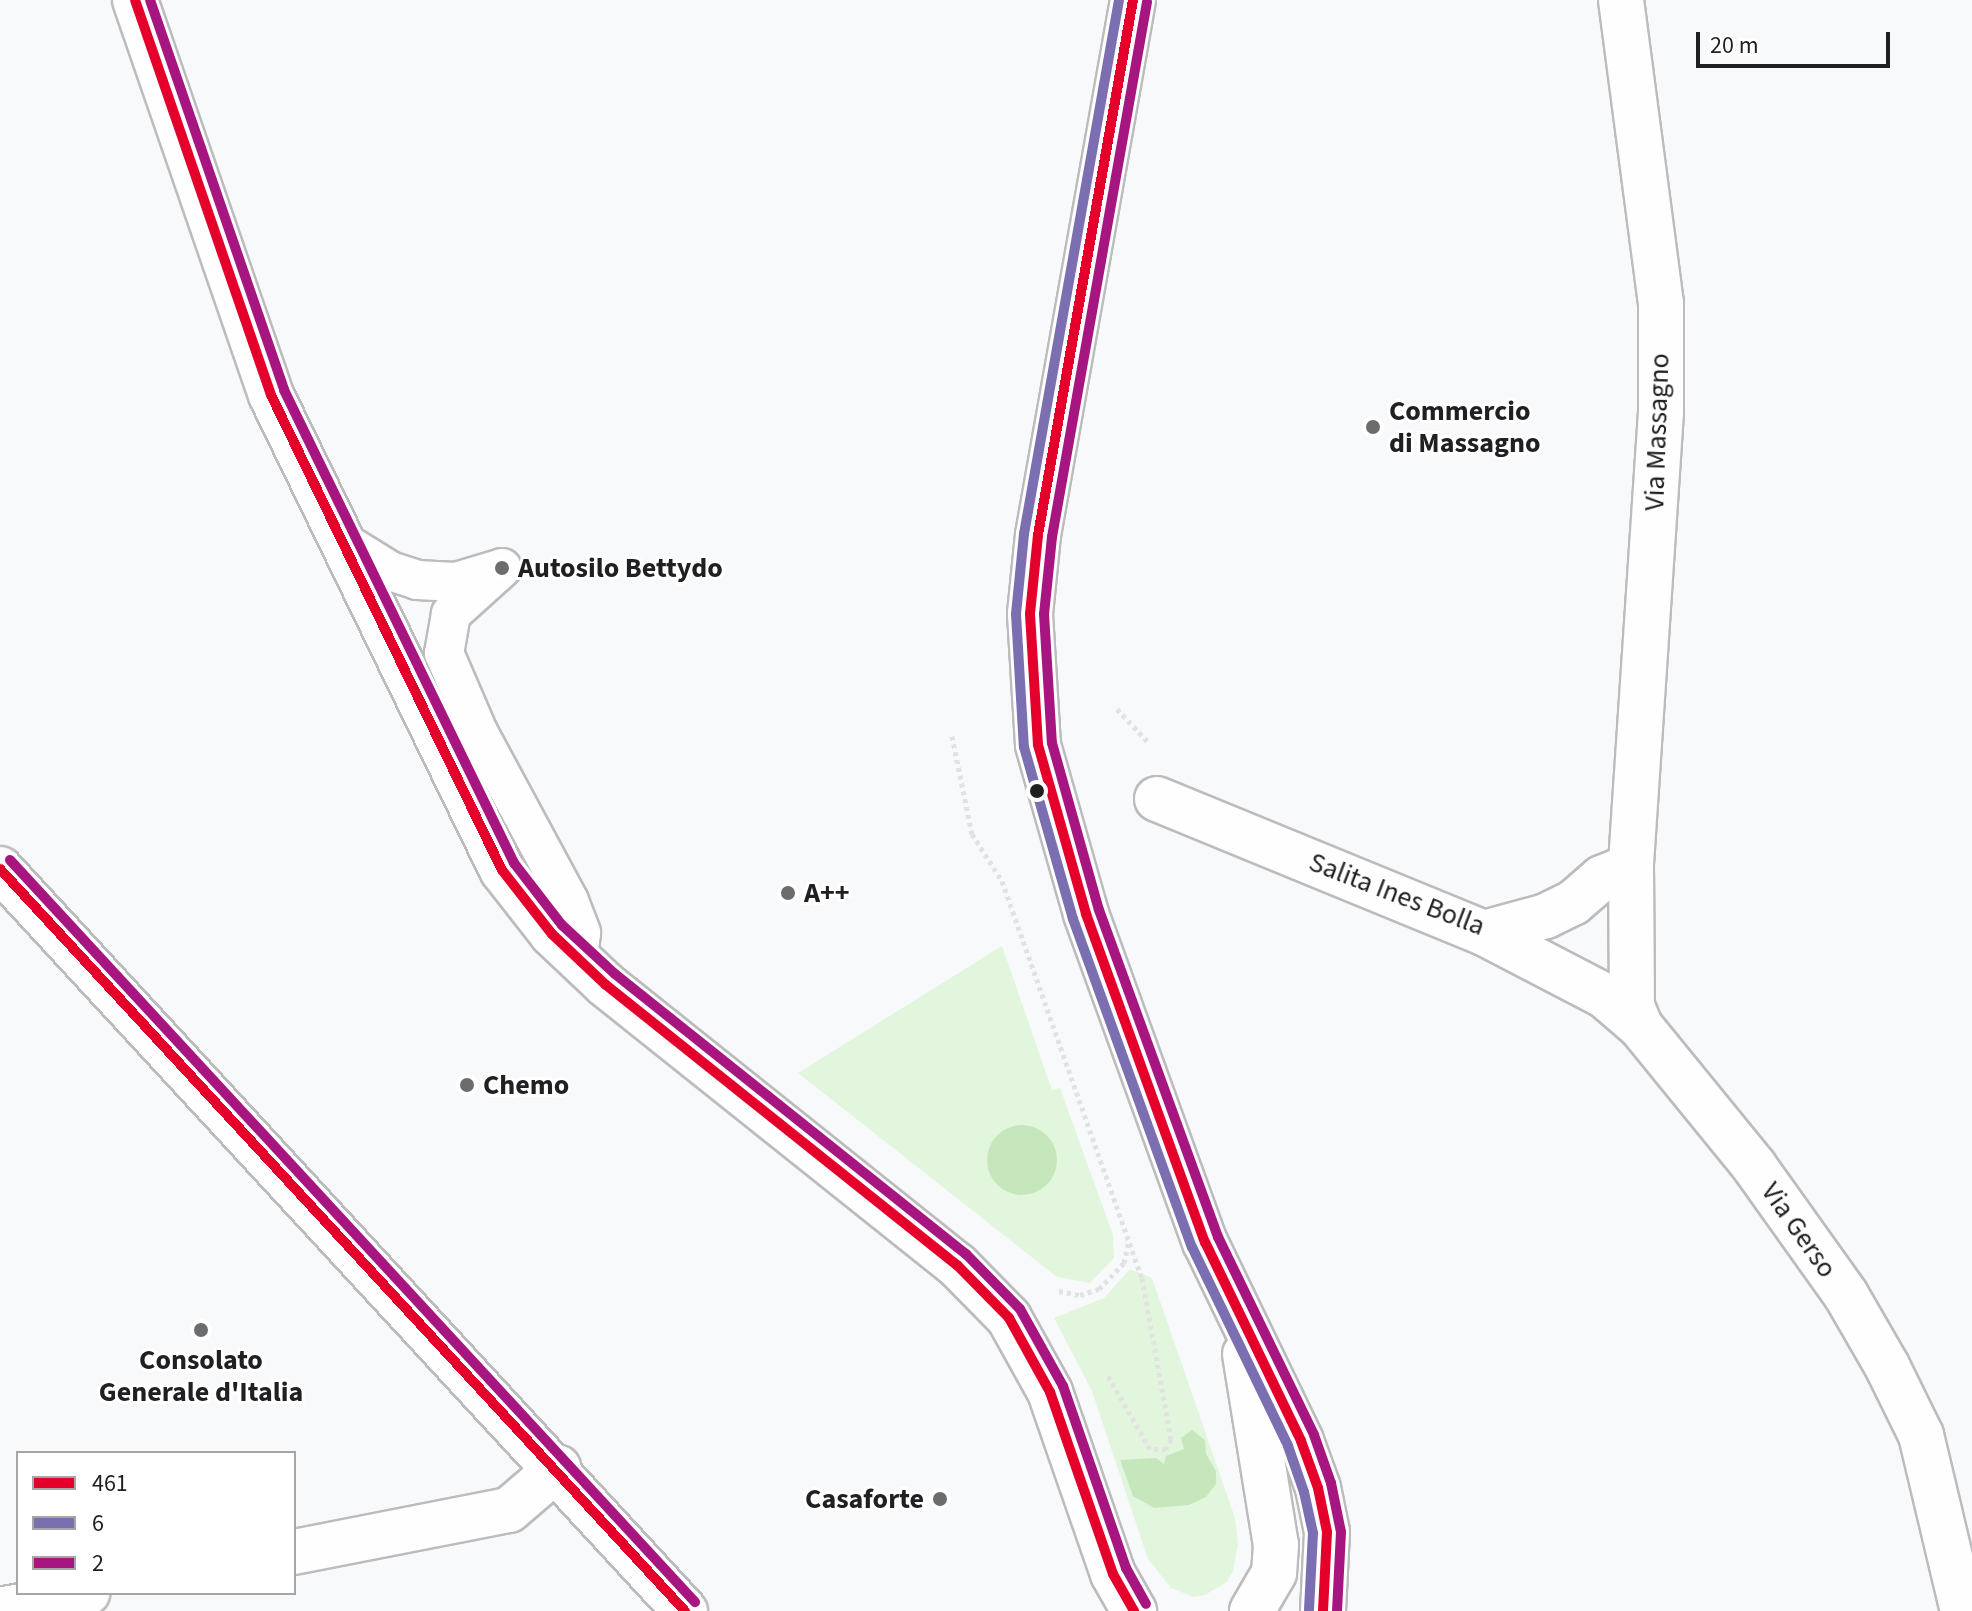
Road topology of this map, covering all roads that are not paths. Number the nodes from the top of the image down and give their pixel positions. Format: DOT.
graph roads {
  1 [pos="135,0"];
  2 [pos="1133,0"];
  3 [pos="1621,0"];
  4 [pos="342,541"];
  5 [pos="1157,799"];
  6 [pos="1631,866"];
  7 [pos="0,869"];
  8 [pos="1484,933"];
  9 [pos="578,959"];
  10 [pos="1640,1026"];
  11 [pos="1236,1305"];
  12 [pos="558,1468"];
  13 [pos="296,1552"];
  14 [pos="77,1595"];
  15 [pos="0,1610"];
  16 [pos="685,1611"];
  17 [pos="1134,1611"];
  18 [pos="1252,1611"];
  19 [pos="1323,1611"];
  20 [pos="1963,1611"];
  1 -- 4 [label="main road"];
  2 -- 11 [label="main road"];
  3 -- 6 [label="main road, Via Massagno"];
  4 -- 9 [label="main road"];
  4 -- 9 [label="lane"];
  5 -- 8 [label="main road, Salita Ines Bolla"];
  6 -- 8 [label="main road, Salita Ines Bolla"];
  6 -- 10 [label="main road, Via Gerso"];
  7 -- 12 [label="main road"];
  8 -- 10 [label="main road"];
  9 -- 17 [label="main road"];
  10 -- 20 [label="main road, Via Gerso"];
  11 -- 18 [label="main road"];
  11 -- 19 [label="main road"];
  12 -- 13 [label="main road"];
  12 -- 16 [label="main road"];
  14 -- 15 [label="main road"];
}
